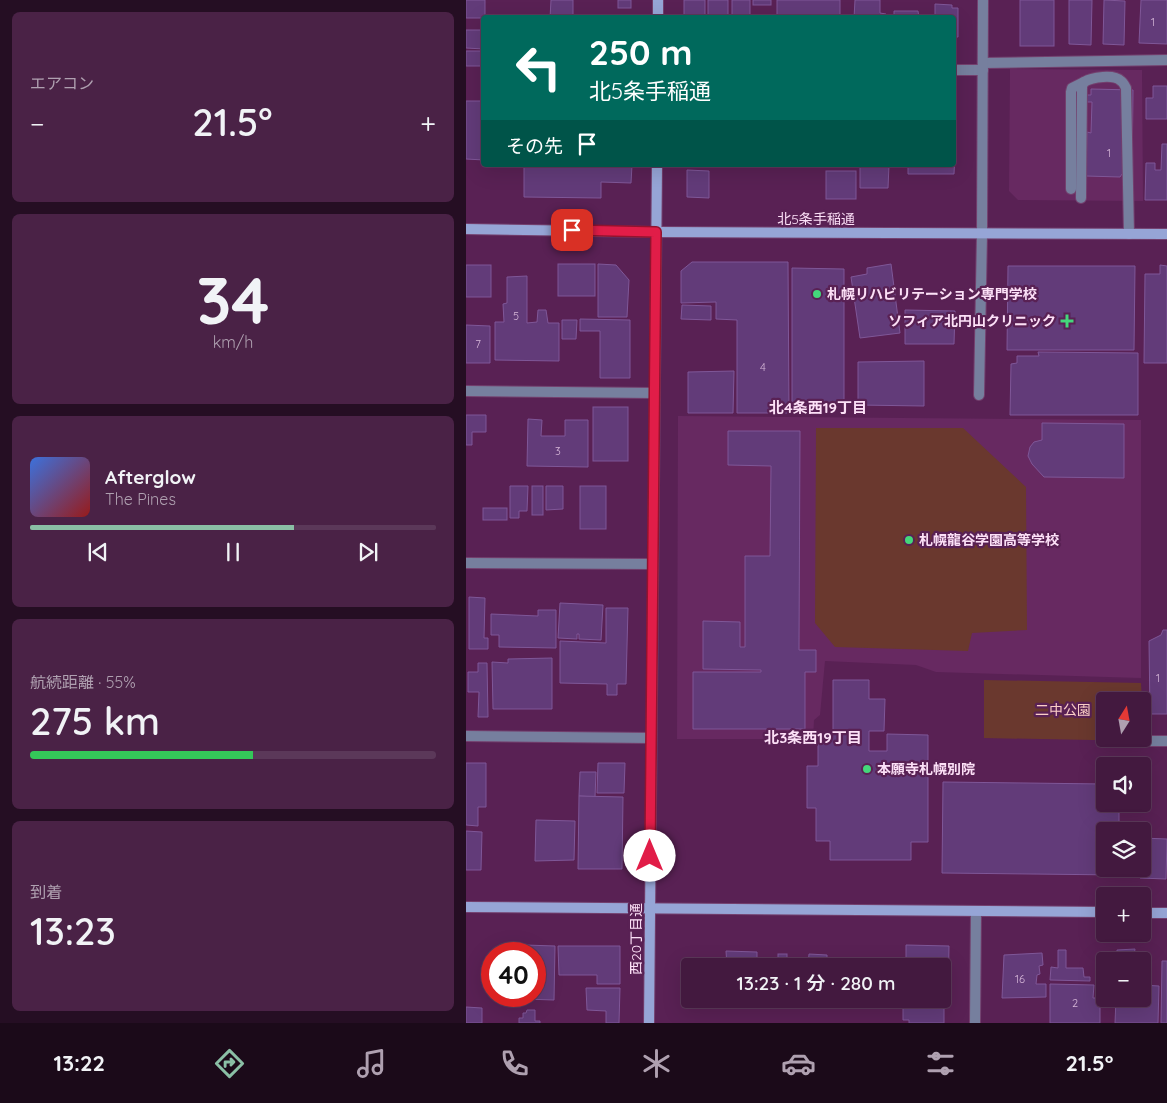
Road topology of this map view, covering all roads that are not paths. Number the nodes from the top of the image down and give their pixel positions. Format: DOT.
graph roads {
  1 [pos="658,0"];
  2 [pos="983,0"];
  3 [pos="658,15"];
  4 [pos="1167,60"];
  5 [pos="983,67"];
  6 [pos="956,70"];
  7 [pos="1084,82"];
  8 [pos="657,167"];
  9 [pos="1071,189"];
  10 [pos="1081,198"];
  11 [pos="466,229"];
  12 [pos="656,232"];
  13 [pos="982,233"];
  14 [pos="1129,234"];
  15 [pos="1167,234"];
  16 [pos="466,391"];
  17 [pos="654,393"];
  18 [pos="979,395"];
  19 [pos="466,563"];
  20 [pos="653,564"];
  21 [pos="466,736"];
  22 [pos="651,738"];
  23 [pos="1151,741"];
  24 [pos="1167,741"];
  25 [pos="466,907"];
  26 [pos="650,909"];
  27 [pos="976,911"];
  28 [pos="1096,912"];
  29 [pos="1151,912"];
  30 [pos="1167,913"];
  31 [pos="649,1023"];
  32 [pos="975,1023"];
  1 -- 3 [label="street"];
  2 -- 5 [label="street"];
  4 -- 5 [label="street"];
  5 -- 6 [label="street"];
  5 -- 13 [label="street"];
  7 -- 9 [label="street"];
  7 -- 10 [label="street"];
  7 -- 14 [label="street"];
  8 -- 12 [label="street, 西20丁目通"];
  11 -- 12 [label="street, 北5条手稲通"];
  12 -- 13 [label="street, 北5条手稲通"];
  12 -- 17 [label="street, 西20丁目通"];
  13 -- 14 [label="street, 北5条手稲通"];
  13 -- 18 [label="street"];
  14 -- 15 [label="street, 北5条手稲通"];
  16 -- 17 [label="street"];
  17 -- 20 [label="street, 西20丁目通"];
  19 -- 20 [label="street"];
  20 -- 22 [label="street, 西20丁目通"];
  21 -- 22 [label="street"];
  22 -- 26 [label="street, 西20丁目通"];
  23 -- 24 [label="street"];
  25 -- 26 [label="street"];
  26 -- 27 [label="street"];
  26 -- 31 [label="street, 西20丁目通"];
  27 -- 28 [label="street"];
  27 -- 32 [label="street"];
  29 -- 30 [label="street"];
}
